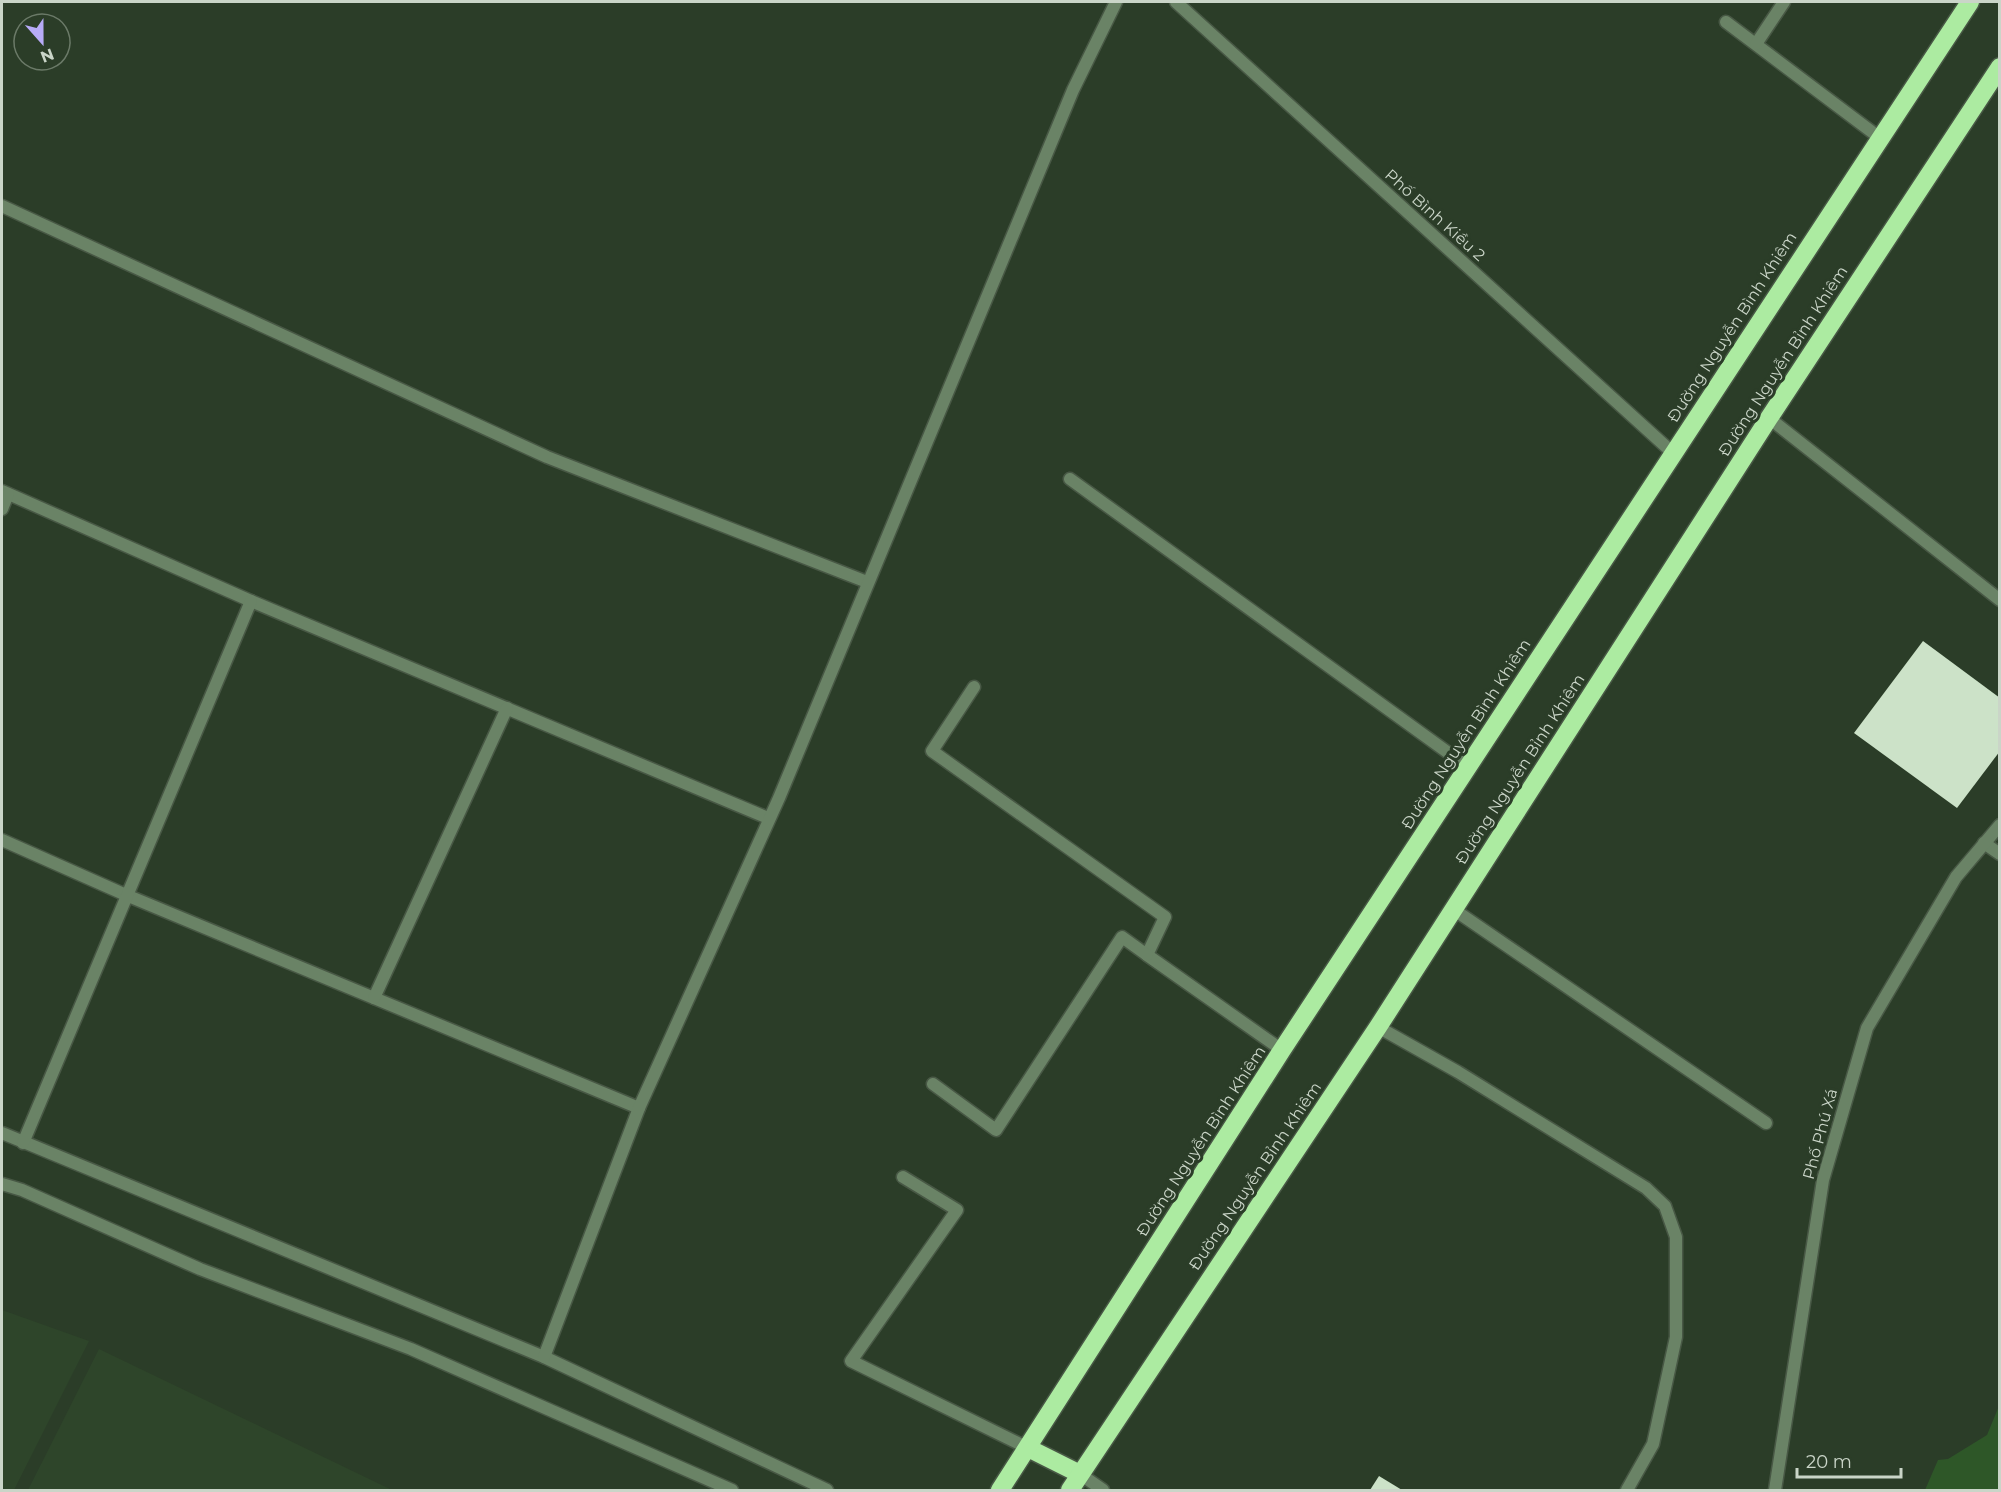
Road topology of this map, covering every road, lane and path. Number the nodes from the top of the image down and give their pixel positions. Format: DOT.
graph roads {
  1 [pos="1116,2"];
  2 [pos="1176,2"];
  3 [pos="1784,2"];
  4 [pos="1970,2"];
  5 [pos="1726,22"];
  6 [pos="1756,44"];
  7 [pos="2000,67"];
  8 [pos="1880,138"];
  9 [pos="2,206"];
  10 [pos="1769,418"];
  11 [pos="1673,453"];
  12 [pos="1071,479"];
  13 [pos="5,493"];
  14 [pos="2,509"];
  15 [pos="867,582"];
  16 [pos="2000,600"];
  17 [pos="251,601"];
  18 [pos="974,687"];
  19 [pos="507,708"];
  20 [pos="1468,767"];
  21 [pos="768,818"];
  22 [pos="2000,825"];
  23 [pos="2,840"];
  24 [pos="1984,843"];
  25 [pos="2000,854"];
  26 [pos="126,895"];
  27 [pos="1453,909"];
  28 [pos="1147,955"];
  29 [pos="374,998"];
  30 [pos="1378,1027"];
  31 [pos="1282,1050"];
  32 [pos="933,1084"];
  33 [pos="639,1108"];
  34 [pos="1766,1123"];
  35 [pos="2,1134"];
  36 [pos="23,1143"];
  37 [pos="903,1177"];
  38 [pos="2,1184"];
  39 [pos="544,1357"];
  40 [pos="1028,1448"];
  41 [pos="1080,1474"];
  42 [pos="732,1491"];
  43 [pos="827,1491"];
  44 [pos="1000,1491"];
  45 [pos="1070,1491"];
  46 [pos="1103,1491"];
  47 [pos="1627,1491"];
  48 [pos="1775,1491"];
  1 -- 15 [label="street"];
  2 -- 11 [label="street, Phố Bình Kiều 2"];
  3 -- 6 [label="street"];
  4 -- 8 [label="highway, Đường Nguyễn Bình Khiêm"];
  5 -- 6 [label="street"];
  6 -- 8 [label="street"];
  7 -- 10 [label="highway, Đường Nguyễn Bỉnh Khiêm"];
  8 -- 11 [label="highway, Đường Nguyễn Bình Khiêm"];
  9 -- 15 [label="street"];
  10 -- 16 [label="street"];
  10 -- 27 [label="highway, Đường Nguyễn Bỉnh Khiêm"];
  11 -- 20 [label="highway, Đường Nguyễn Bình Khiêm"];
  12 -- 20 [label="street"];
  13 -- 14 [label="street"];
  13 -- 17 [label="street"];
  15 -- 21 [label="street"];
  17 -- 19 [label="street"];
  17 -- 26 [label="street"];
  18 -- 28 [label="street"];
  19 -- 21 [label="street"];
  19 -- 29 [label="street"];
  20 -- 31 [label="highway, Đường Nguyễn Bình Khiêm"];
  21 -- 33 [label="street"];
  22 -- 24 [label="street, Phố Phú Xá"];
  23 -- 26 [label="street"];
  24 -- 25 [label="street"];
  24 -- 48 [label="street, Phố Phú Xá"];
  26 -- 29 [label="street"];
  26 -- 36 [label="street"];
  27 -- 30 [label="highway, Đường Nguyễn Bỉnh Khiêm"];
  27 -- 34 [label="street"];
  28 -- 31 [label="street"];
  28 -- 32 [label="street"];
  29 -- 33 [label="street"];
  30 -- 41 [label="highway, Đường Nguyễn Bỉnh Khiêm"];
  30 -- 47 [label="street"];
  31 -- 40 [label="highway, Đường Nguyễn Bình Khiêm"];
  33 -- 39 [label="street"];
  35 -- 36 [label="street"];
  36 -- 39 [label="street"];
  37 -- 40 [label="street"];
  38 -- 42 [label="street"];
  39 -- 43 [label="street"];
  40 -- 41 [label="highway"];
  40 -- 44 [label="highway, Đường Nguyễn Bình Khiêm"];
  41 -- 45 [label="highway, Đường Nguyễn Bỉnh Khiêm"];
  41 -- 46 [label="street"];
}
